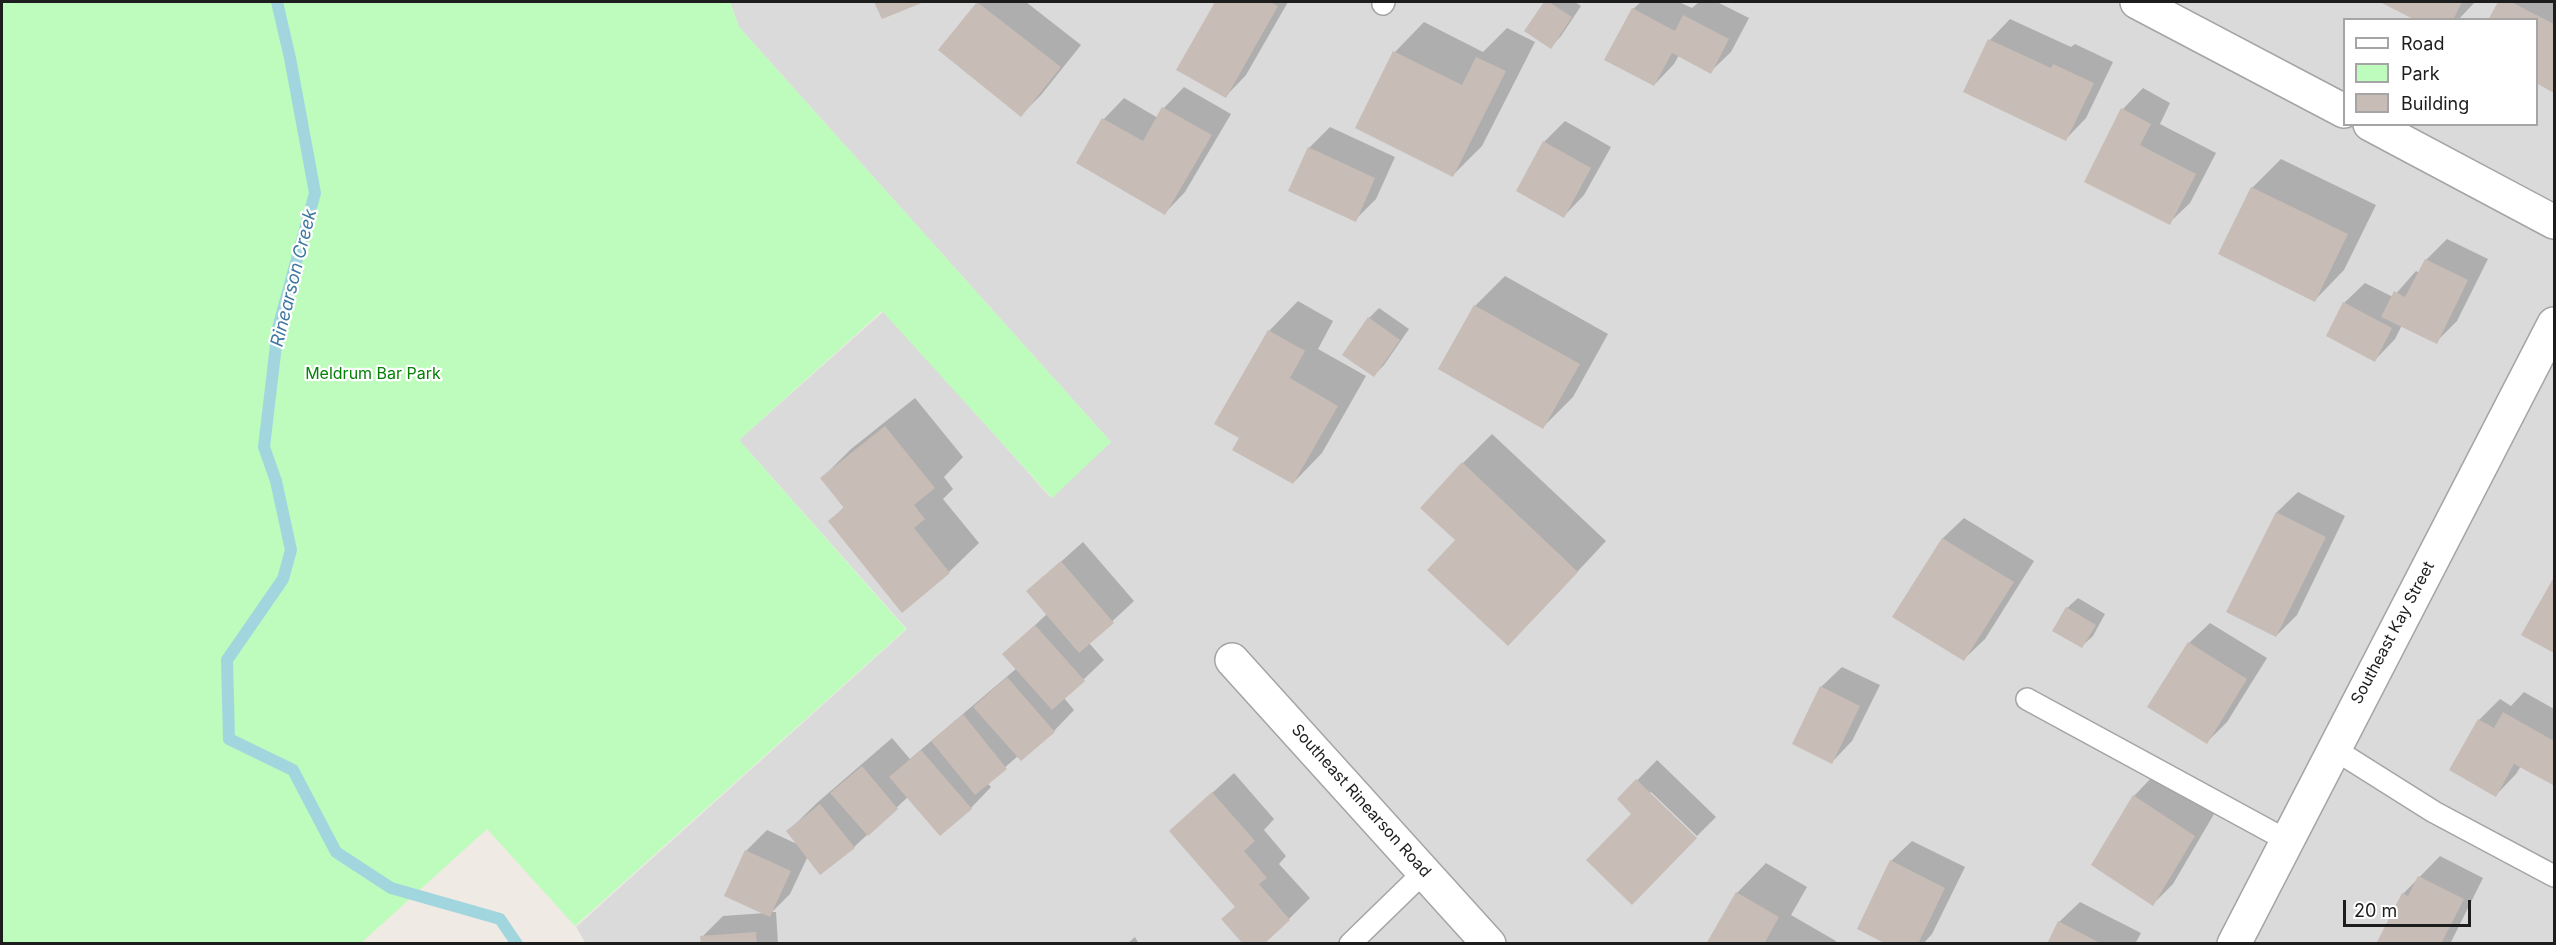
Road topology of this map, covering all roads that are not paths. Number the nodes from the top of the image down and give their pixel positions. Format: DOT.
graph roads {
  1 [pos="2137,2"];
  2 [pos="2343,110"];
  3 [pos="2374,126"];
  4 [pos="2554,222"];
  5 [pos="2554,324"];
  6 [pos="1232,660"];
  7 [pos="2027,699"];
  8 [pos="2334,749"];
  9 [pos="2288,841"];
  10 [pos="1425,871"];
  11 [pos="2554,876"];
  12 [pos="1350,944"];
  13 [pos="1489,944"];
  14 [pos="2234,944"];
  1 -- 2 [label="street"];
  3 -- 4 [label="street"];
  5 -- 8 [label="street, Southeast Kay Street"];
  6 -- 10 [label="street, Southeast Rinearson Road"];
  7 -- 9 [label="lane"];
  8 -- 9 [label="street, Southeast Kay Street"];
  8 -- 11 [label="lane"];
  9 -- 14 [label="street, Southeast Kay Street"];
  10 -- 12 [label="lane"];
  10 -- 13 [label="street, Southeast Rinearson Road"];
}
